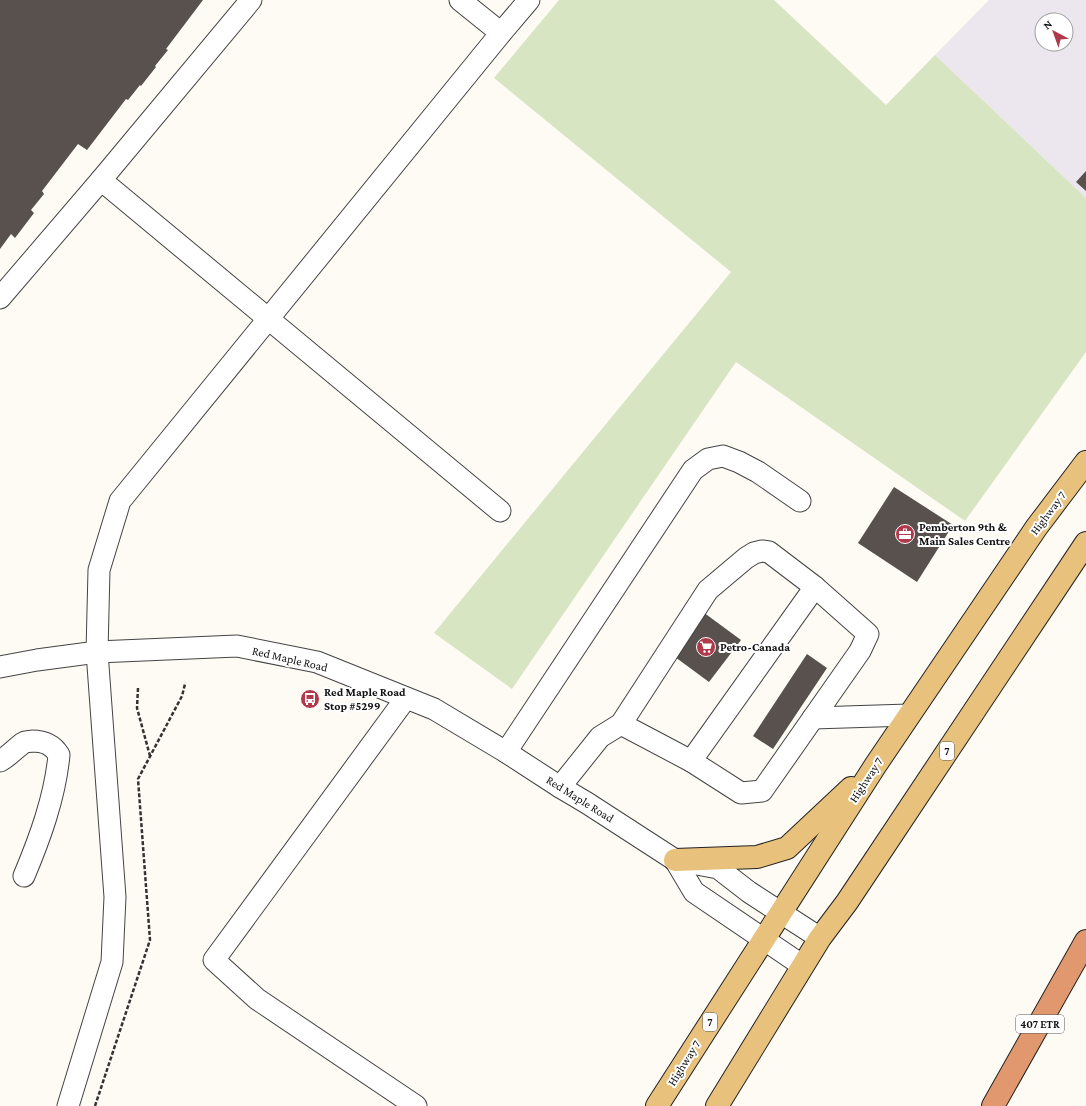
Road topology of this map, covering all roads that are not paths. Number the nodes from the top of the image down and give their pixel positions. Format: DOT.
graph roads {
  1 [pos="251,0"];
  2 [pos="460,0"];
  3 [pos="529,0"];
  4 [pos="501,33"];
  5 [pos="101,180"];
  6 [pos="0,298"];
  7 [pos="268,319"];
  8 [pos="1086,462"];
  9 [pos="800,501"];
  10 [pos="500,511"];
  11 [pos="1086,543"];
  12 [pos="815,587"];
  13 [pos="97,652"];
  14 [pos="0,667"];
  15 [pos="406,698"];
  16 [pos="909,715"];
  17 [pos="813,718"];
  18 [pos="622,724"];
  19 [pos="506,752"];
  20 [pos="0,761"];
  21 [pos="691,761"];
  22 [pos="875,766"];
  23 [pos="560,787"];
  24 [pos="675,860"];
  25 [pos="24,876"];
  26 [pos="780,912"];
  27 [pos="820,938"];
  28 [pos="763,939"];
  29 [pos="1086,941"];
  30 [pos="803,966"];
  31 [pos="68,1106"];
  32 [pos="416,1106"];
  33 [pos="657,1106"];
  34 [pos="717,1106"];
  35 [pos="993,1106"];
  1 -- 5 [label="street"];
  2 -- 4 [label="street"];
  3 -- 4 [label="street"];
  4 -- 7 [label="street"];
  5 -- 6 [label="street"];
  5 -- 7 [label="street"];
  7 -- 10 [label="street"];
  7 -- 13 [label="street"];
  8 -- 16 [label="main road, Highway 7 / 7"];
  9 -- 19 [label="street"];
  11 -- 27 [label="main road, 7"];
  12 -- 17 [label="street"];
  12 -- 18 [label="street"];
  12 -- 21 [label="street"];
  13 -- 14 [label="street, Red Maple Road"];
  13 -- 15 [label="street, Red Maple Road"];
  13 -- 31 [label="street"];
  15 -- 19 [label="street, Red Maple Road"];
  15 -- 32 [label="street"];
  16 -- 17 [label="street"];
  16 -- 22 [label="main road, Highway 7 / 7"];
  17 -- 21 [label="street"];
  18 -- 21 [label="street"];
  18 -- 23 [label="street"];
  19 -- 23 [label="street, Red Maple Road"];
  20 -- 25 [label="street"];
  22 -- 24 [label="main road"];
  22 -- 26 [label="main road, Highway 7 / 7"];
  23 -- 24 [label="street, Red Maple Road"];
  24 -- 26 [label="street, Red Maple Road"];
  24 -- 28 [label="street, Red Maple Road"];
  26 -- 27 [label="street, Red Maple Road"];
  26 -- 28 [label="main road, Highway 7 / 7"];
  27 -- 30 [label="main road, 7"];
  28 -- 30 [label="street, Red Maple Road"];
  28 -- 33 [label="main road, Highway 7 / 7"];
  29 -- 35 [label="highway, 407 ETR"];
  30 -- 34 [label="main road, 7"];
}
